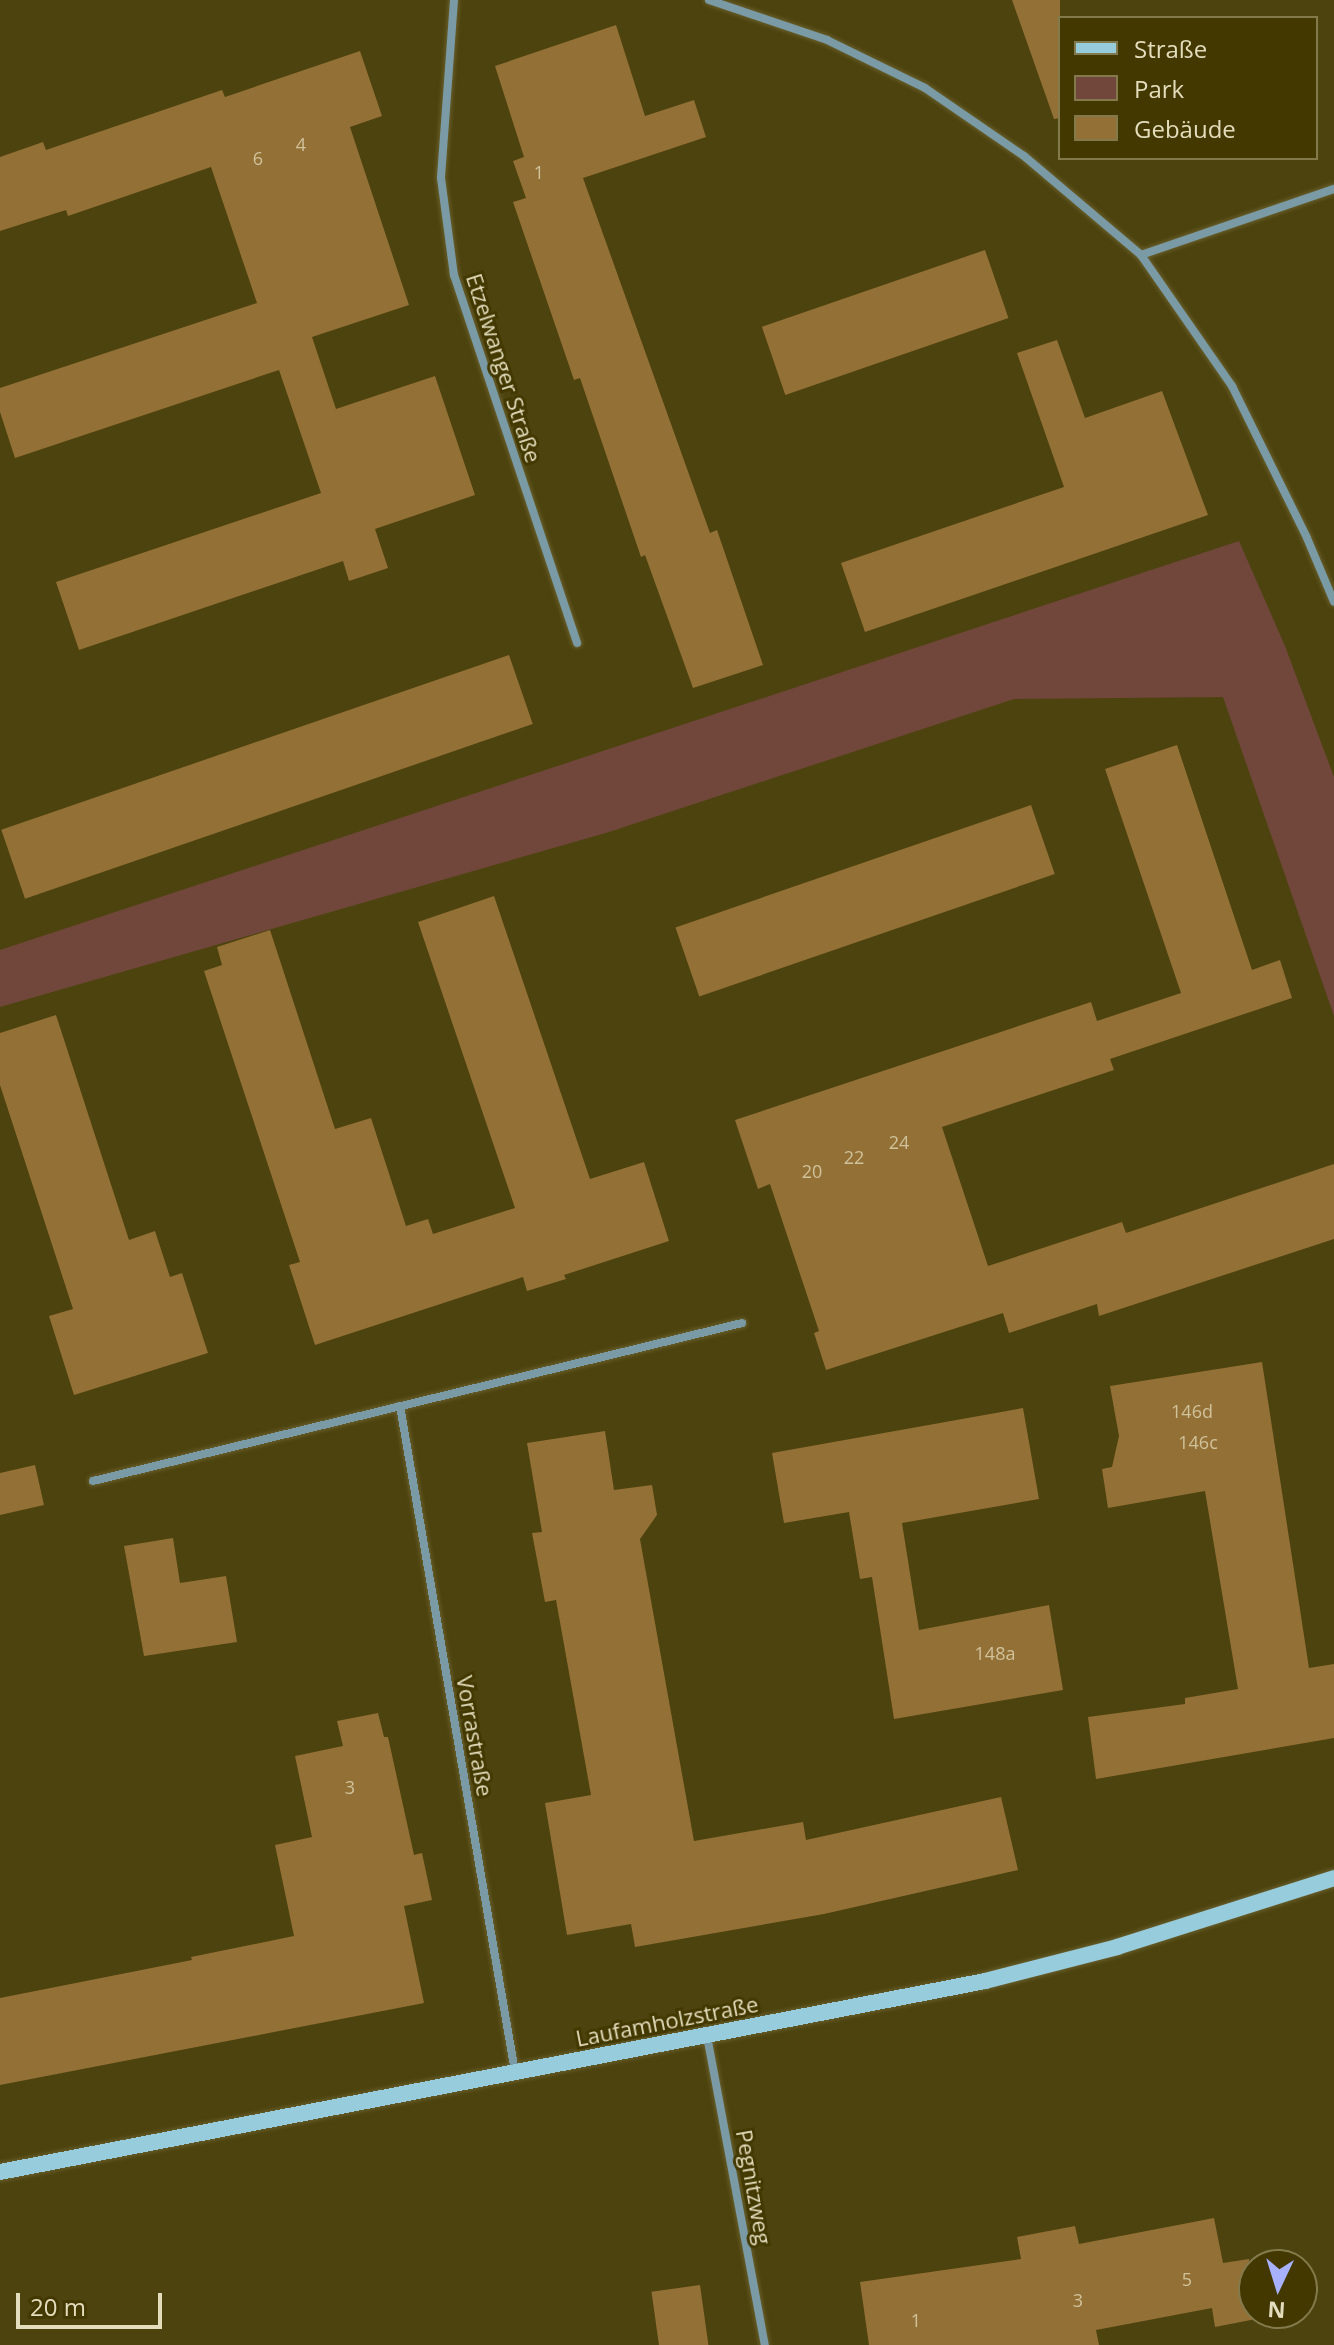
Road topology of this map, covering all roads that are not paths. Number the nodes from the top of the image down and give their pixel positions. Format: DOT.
graph roads {
  1 [pos="454,0"];
  2 [pos="709,0"];
  3 [pos="1334,189"];
  4 [pos="1141,255"];
  5 [pos="1334,602"];
  6 [pos="577,643"];
  7 [pos="742,1323"];
  8 [pos="400,1406"];
  9 [pos="93,1481"];
  10 [pos="1334,1878"];
  11 [pos="707,2036"];
  12 [pos="515,2073"];
  13 [pos="0,2172"];
  14 [pos="765,2345"];
  1 -- 6 [label="street, Etzelwanger Straße"];
  2 -- 4 [label="street"];
  3 -- 4 [label="street"];
  4 -- 5 [label="street"];
  7 -- 8 [label="street"];
  8 -- 9 [label="street"];
  8 -- 12 [label="street, Vorrastraße"];
  10 -- 11 [label="main road, Laufamholzstraße"];
  11 -- 12 [label="main road, Laufamholzstraße"];
  11 -- 14 [label="street, Pegnitzweg"];
  12 -- 13 [label="main road, Laufamholzstraße"];
}
